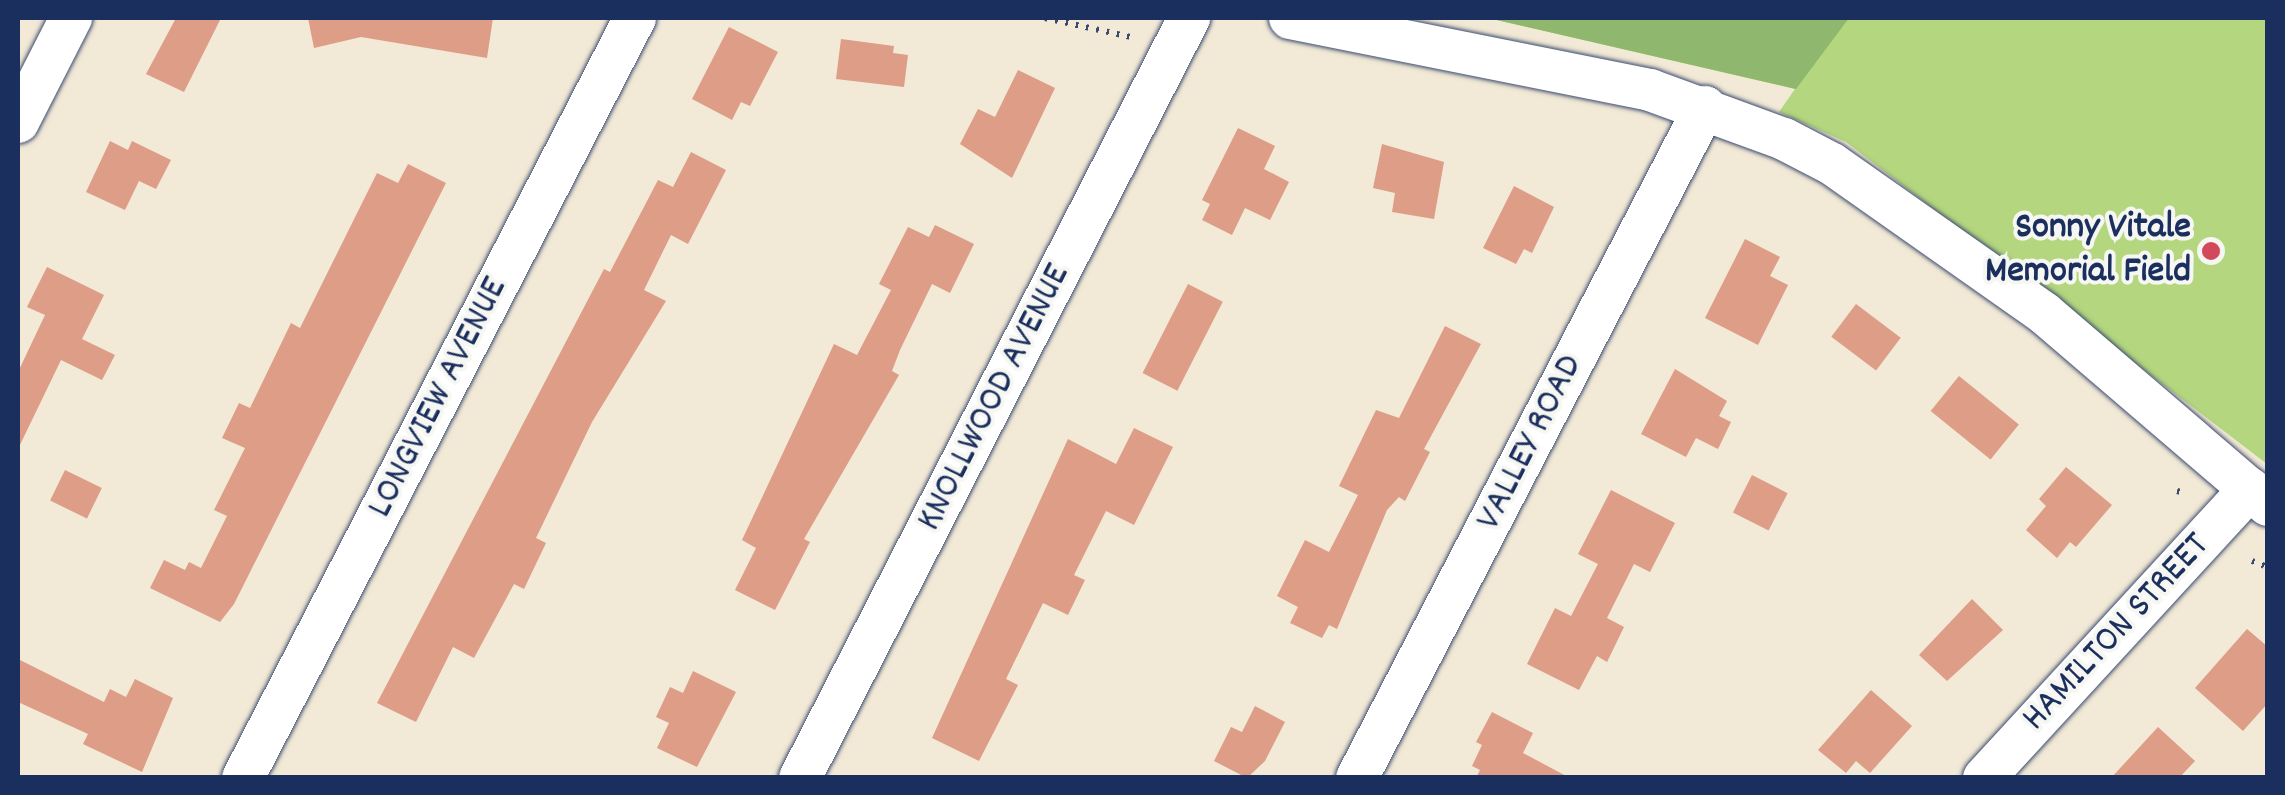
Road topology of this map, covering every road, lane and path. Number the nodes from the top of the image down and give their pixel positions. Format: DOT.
graph roads {
  1 [pos="71,18"];
  2 [pos="635,18"];
  3 [pos="1045,18"];
  4 [pos="1190,18"];
  5 [pos="1290,18"];
  6 [pos="1136,39"];
  7 [pos="1705,108"];
  8 [pos="18,122"];
  9 [pos="2259,497"];
  10 [pos="2252,562"];
  11 [pos="2268,567"];
  12 [pos="243,778"];
  13 [pos="800,778"];
  14 [pos="1357,778"];
  15 [pos="1984,778"];
  1 -- 8 [label="street"];
  2 -- 12 [label="street, LONGVIEW AVENUE"];
  3 -- 6 [label="path"];
  4 -- 13 [label="street, KNOLLWOOD AVENUE"];
  5 -- 7 [label="street"];
  7 -- 9 [label="street"];
  7 -- 14 [label="street, VALLEY ROAD"];
  9 -- 15 [label="street, HAMILTON STREET"];
  10 -- 11 [label="path"];
}
